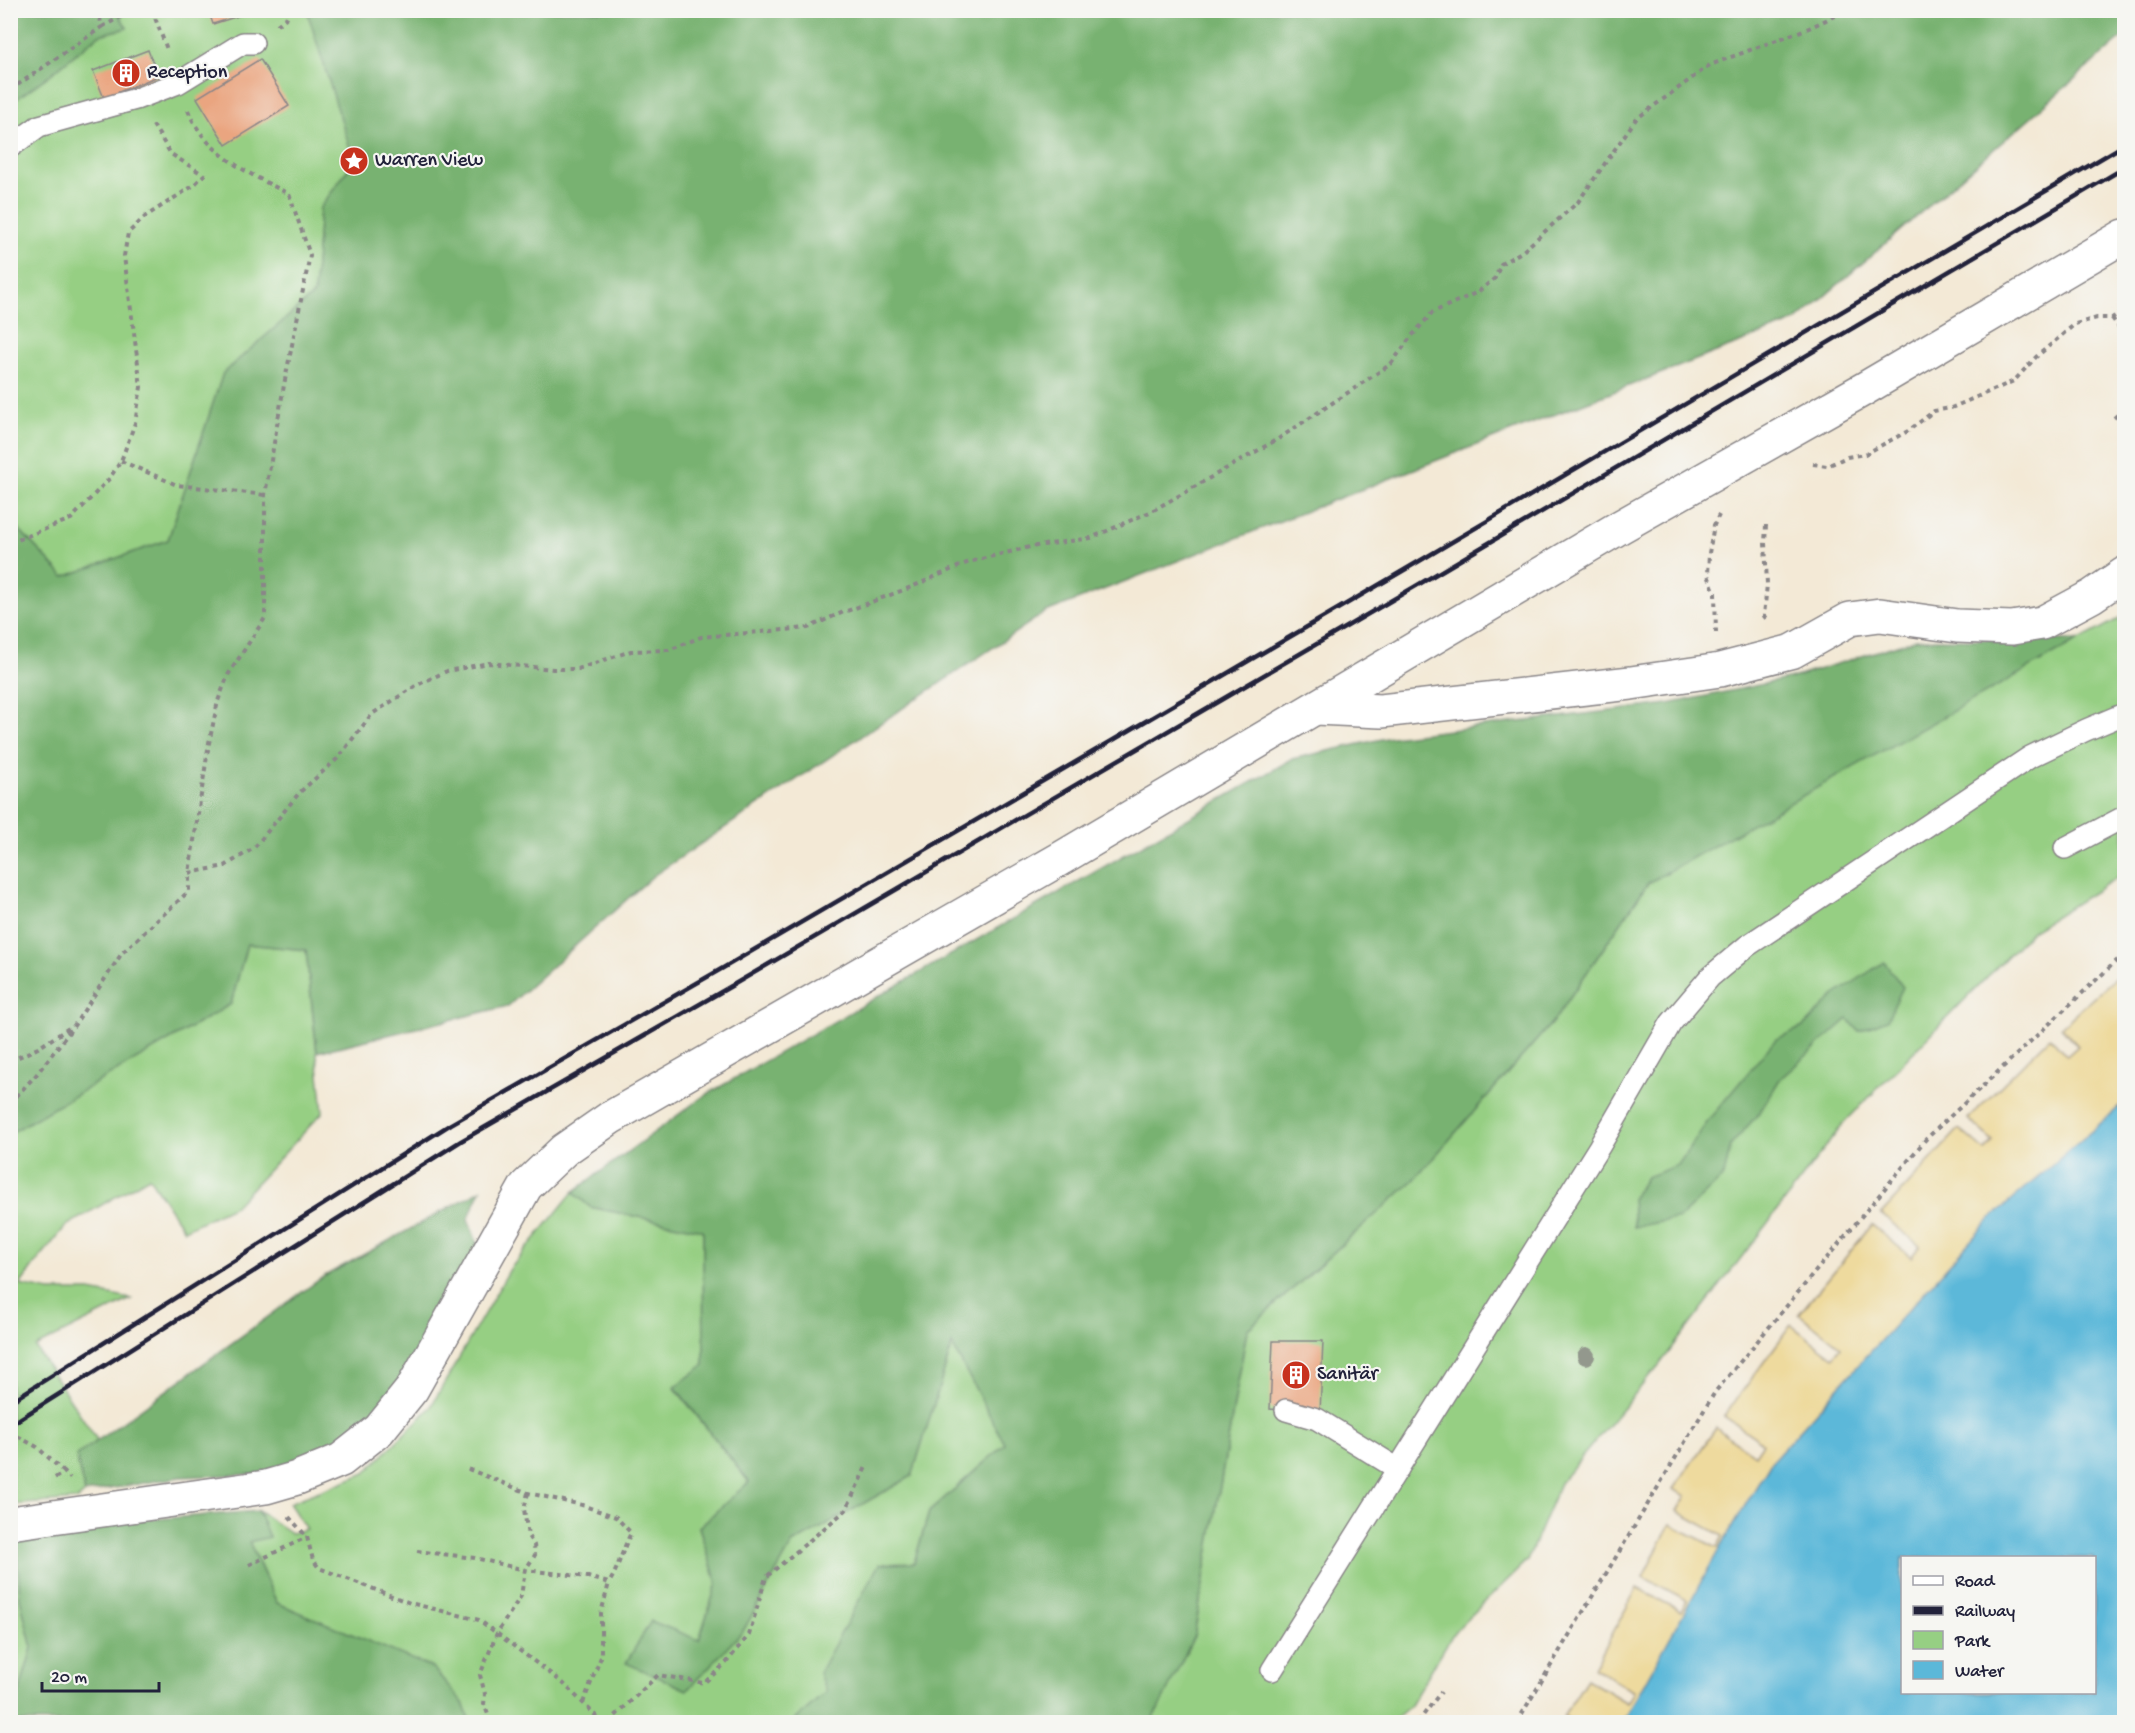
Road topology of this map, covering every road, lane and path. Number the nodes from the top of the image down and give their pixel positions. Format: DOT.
graph roads {
  1 [pos="98,10"];
  2 [pos="133,10"];
  3 [pos="152,10"];
  4 [pos="1847,10"];
  5 [pos="102,27"];
  6 [pos="164,41"];
  7 [pos="253,43"];
  8 [pos="178,84"];
  9 [pos="10,90"];
  10 [pos="136,99"];
  11 [pos="10,147"];
  12 [pos="2124,236"];
  13 [pos="2124,310"];
  14 [pos="2112,318"];
  15 [pos="2124,334"];
  16 [pos="2124,409"];
  17 [pos="2114,418"];
  18 [pos="121,461"];
  19 [pos="1813,464"];
  20 [pos="265,495"];
  21 [pos="1723,507"];
  22 [pos="1766,525"];
  23 [pos="10,543"];
  24 [pos="2124,574"];
  25 [pos="1793,651"];
  26 [pos="1720,670"];
  27 [pos="1316,708"];
  28 [pos="2124,714"];
  29 [pos="2124,817"];
  30 [pos="2065,848"];
  31 [pos="189,873"];
  32 [pos="2124,954"];
  33 [pos="76,1022"];
  34 [pos="10,1061"];
  35 [pos="10,1103"];
  36 [pos="1286,1410"];
  37 [pos="10,1432"];
  38 [pos="867,1465"];
  39 [pos="468,1469"];
  40 [pos="1398,1469"];
  41 [pos="64,1472"];
  42 [pos="266,1487"];
  43 [pos="528,1493"];
  44 [pos="10,1523"];
  45 [pos="307,1537"];
  46 [pos="417,1551"];
  47 [pos="249,1565"];
  48 [pos="525,1570"];
  49 [pos="609,1583"];
  50 [pos="496,1633"];
  51 [pos="1272,1670"];
  52 [pos="1441,1692"];
  53 [pos="583,1703"];
  54 [pos="491,1722"];
  55 [pos="602,1722"];
  56 [pos="609,1722"];
  57 [pos="1418,1722"];
  58 [pos="1517,1722"];
  1 -- 5 [label="path"];
  2 -- 5 [label="path"];
  3 -- 6 [label="path"];
  4 -- 31 [label="path"];
  5 -- 9 [label="path"];
  7 -- 8 [label="lane"];
  8 -- 10 [label="lane"];
  8 -- 20 [label="path"];
  10 -- 11 [label="lane"];
  10 -- 18 [label="path"];
  12 -- 27 [label="street"];
  13 -- 14 [label="path"];
  14 -- 15 [label="path"];
  14 -- 19 [label="path"];
  16 -- 17 [label="path"];
  18 -- 20 [label="path"];
  18 -- 23 [label="path"];
  20 -- 31 [label="path"];
  21 -- 26 [label="path"];
  22 -- 25 [label="path"];
  24 -- 25 [label="street"];
  25 -- 26 [label="street"];
  26 -- 27 [label="street"];
  27 -- 42 [label="street"];
  28 -- 40 [label="lane"];
  29 -- 30 [label="lane"];
  31 -- 33 [label="path"];
  32 -- 58 [label="path"];
  33 -- 34 [label="path"];
  33 -- 35 [label="path"];
  36 -- 40 [label="lane"];
  37 -- 41 [label="path"];
  38 -- 56 [label="path"];
  39 -- 43 [label="path"];
  40 -- 51 [label="lane"];
  42 -- 44 [label="street"];
  42 -- 45 [label="path"];
  43 -- 48 [label="path"];
  43 -- 49 [label="path"];
  45 -- 47 [label="path"];
  45 -- 50 [label="path"];
  46 -- 48 [label="path"];
  48 -- 49 [label="path"];
  48 -- 50 [label="path"];
  49 -- 53 [label="path"];
  50 -- 53 [label="path"];
  50 -- 54 [label="path"];
  52 -- 57 [label="path"];
  53 -- 55 [label="path"];
}
